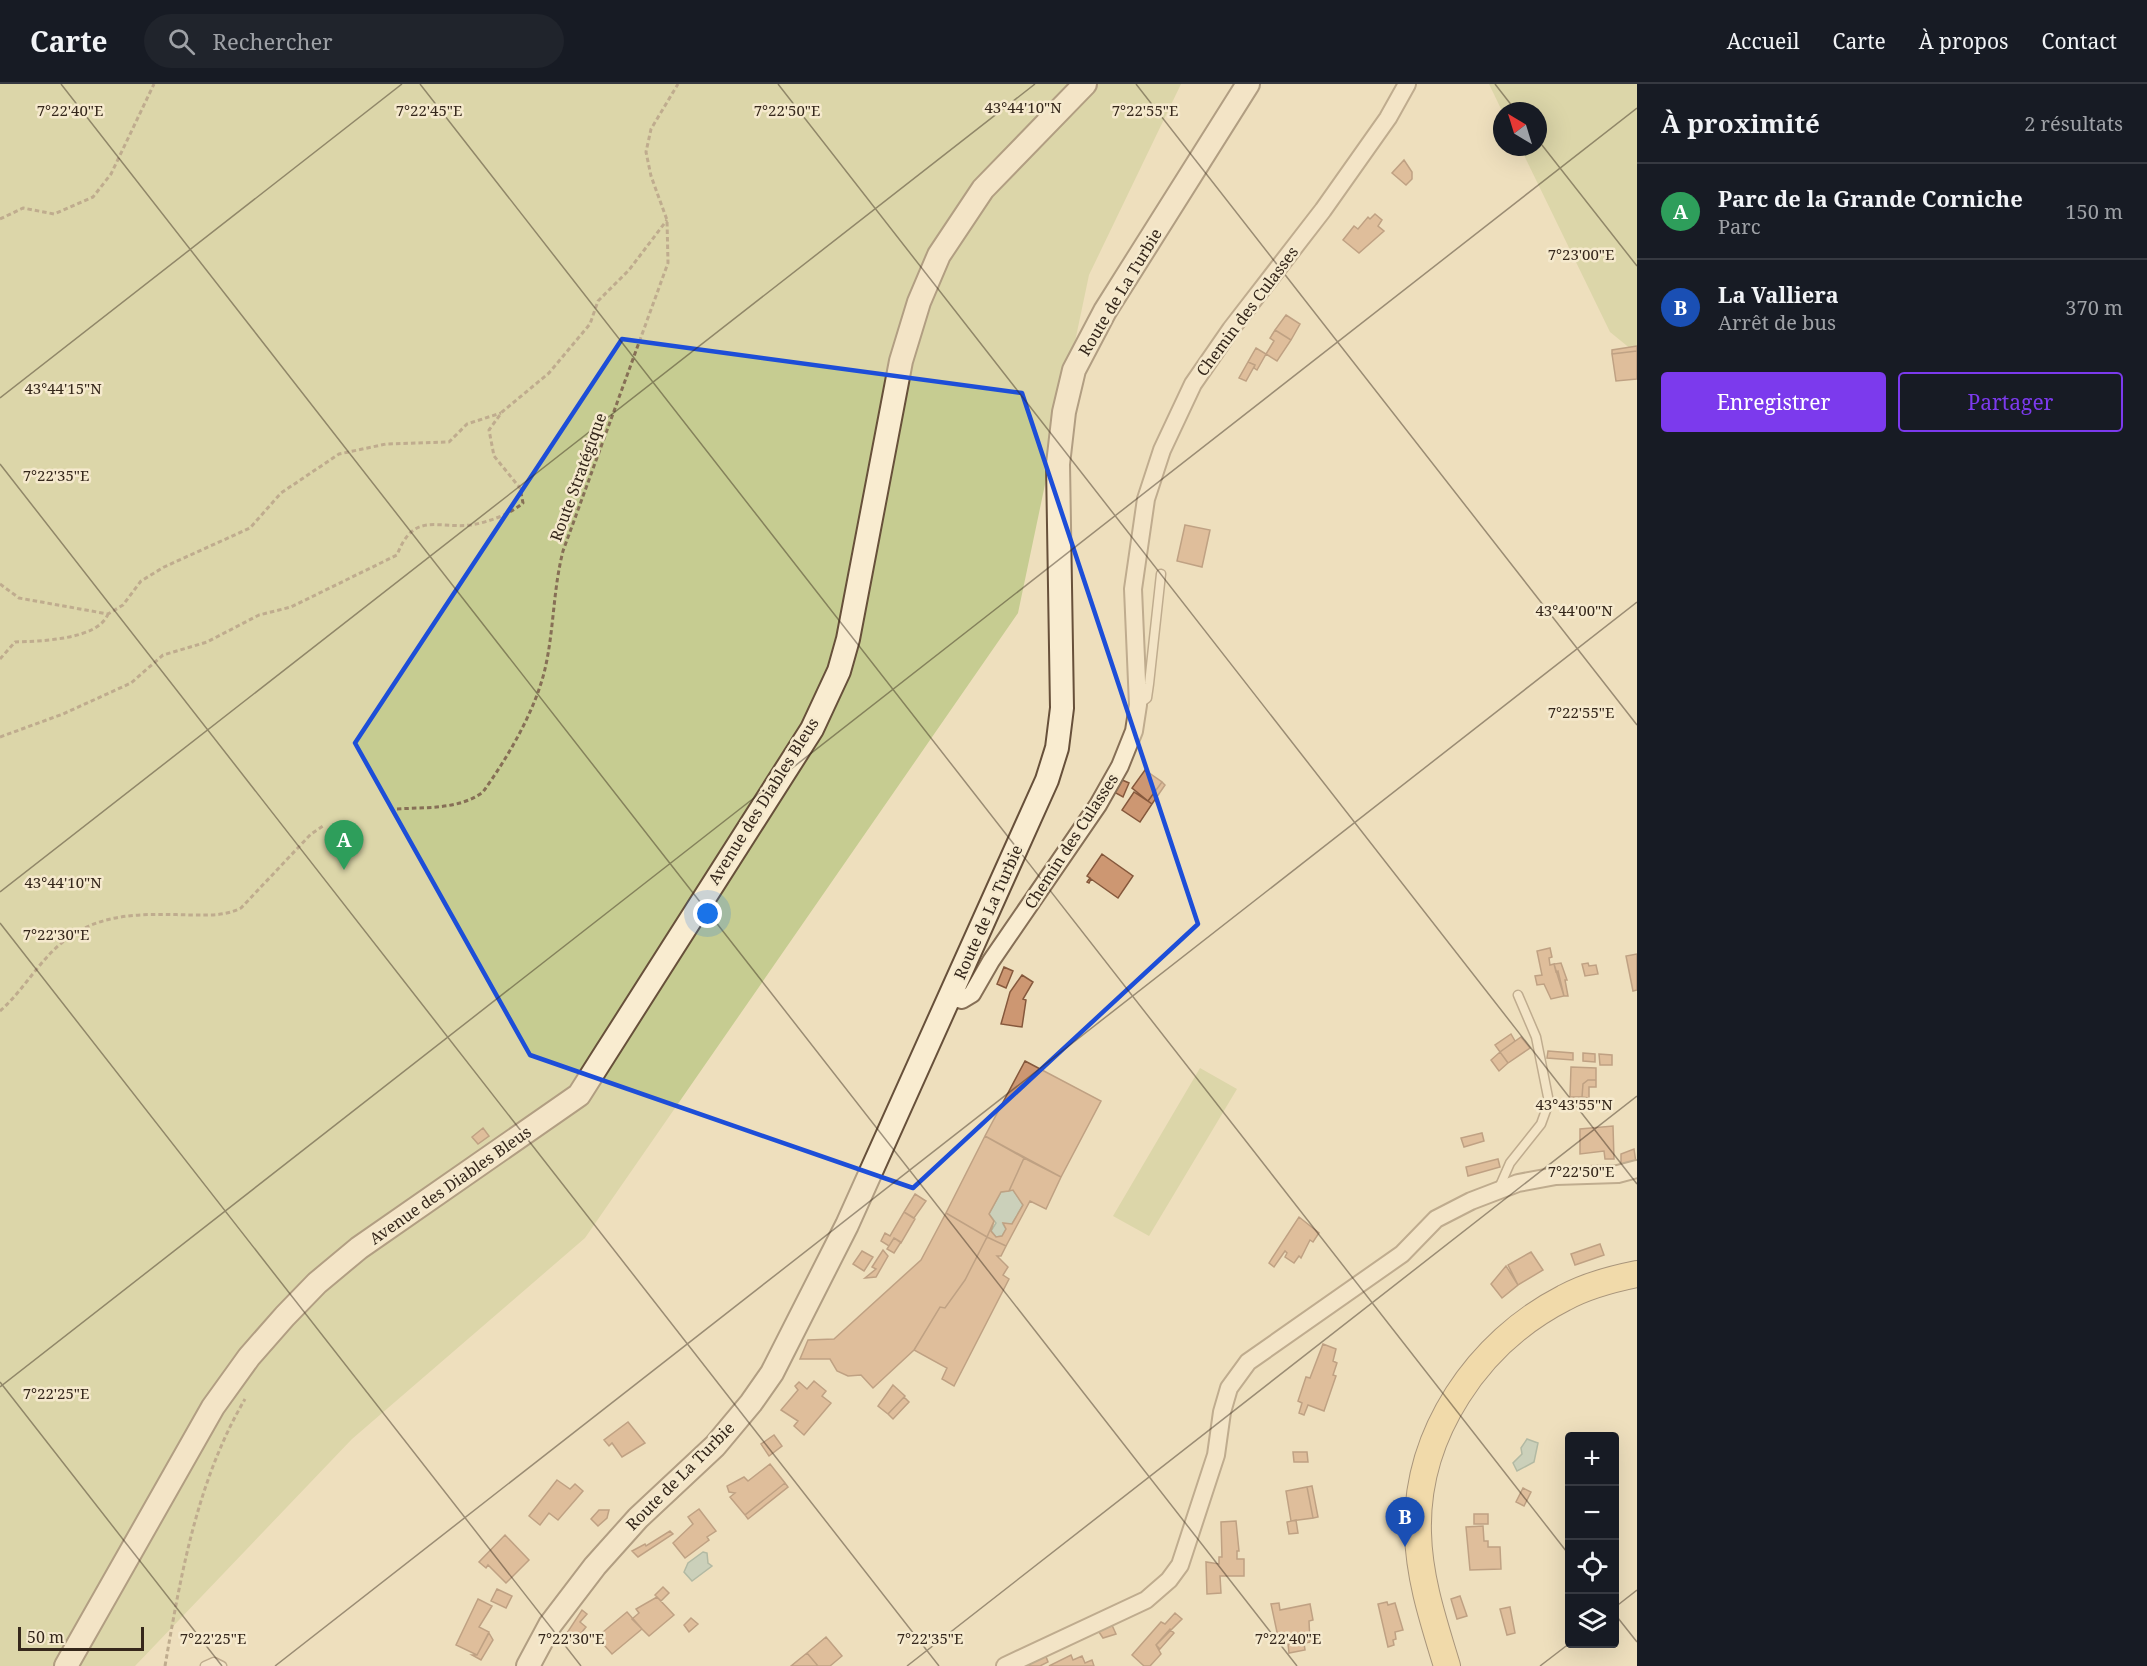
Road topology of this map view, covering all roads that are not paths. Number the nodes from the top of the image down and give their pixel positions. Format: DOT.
graph roads {
  1 [pos="1085,84"];
  2 [pos="1248,84"];
  3 [pos="1407,84"];
  4 [pos="1161,573"];
  5 [pos="1138,705"];
  6 [pos="1518,995"];
  7 [pos="950,997"];
  8 [pos="1637,1169"];
  9 [pos="1498,1189"];
  10 [pos="1637,1274"];
  11 [pos="66,1666"];
  12 [pos="206,1666"];
  13 [pos="222,1666"];
  14 [pos="528,1666"];
  15 [pos="1005,1666"];
  16 [pos="1447,1666"];
  1 -- 11 [label="main road, Avenue des Diables Bleus"];
  2 -- 7 [label="main road, Route de La Turbie"];
  3 -- 5 [label="street, Chemin des Culasses"];
  4 -- 5 [label="lane"];
  5 -- 7 [label="street, Chemin des Culasses"];
  6 -- 9 [label="lane"];
  7 -- 14 [label="main road, Route de La Turbie"];
  8 -- 9 [label="street"];
  9 -- 15 [label="street"];
  10 -- 16 [label="main road"];
  12 -- 13 [label="lane"];
}
